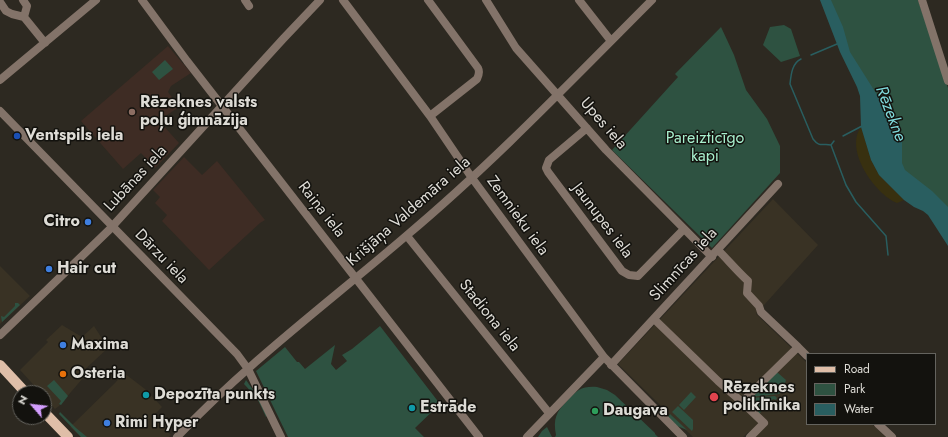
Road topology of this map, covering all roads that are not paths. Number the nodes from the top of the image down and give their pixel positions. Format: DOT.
graph roads {
  1 [pos="23,0"];
  2 [pos="96,0"];
  3 [pos="142,0"];
  4 [pos="320,0"];
  5 [pos="343,0"];
  6 [pos="428,0"];
  7 [pos="486,0"];
  8 [pos="579,0"];
  9 [pos="652,0"];
  10 [pos="922,0"];
  11 [pos="0,2"];
  12 [pos="24,17"];
  13 [pos="611,41"];
  14 [pos="45,43"];
  15 [pos="0,80"];
  16 [pos="948,81"];
  17 [pos="559,95"];
  18 [pos="223,106"];
  19 [pos="0,111"];
  20 [pos="430,116"];
  21 [pos="587,128"];
  22 [pos="472,178"];
  23 [pos="778,184"];
  24 [pos="112,226"];
  25 [pos="684,229"];
  26 [pos="407,236"];
  27 [pos="718,250"];
  28 [pos="712,257"];
  29 [pos="356,278"];
  30 [pos="654,319"];
  31 [pos="0,335"];
  32 [pos="798,347"];
  33 [pos="806,355"];
  34 [pos="604,357"];
  35 [pos="0,365"];
  36 [pos="612,365"];
  37 [pos="248,369"];
  38 [pos="19,385"];
  39 [pos="742,402"];
  40 [pos="549,413"];
  41 [pos="52,420"];
  42 [pos="879,425"];
  43 [pos="68,437"];
  44 [pos="177,437"];
  45 [pos="281,437"];
  46 [pos="479,437"];
  47 [pos="527,437"];
  48 [pos="683,437"];
  49 [pos="750,437"];
  50 [pos="892,437"];
  1 -- 12 [label="street"];
  2 -- 14 [label="street"];
  3 -- 18 [label="street, Raiņa iela"];
  4 -- 18 [label="street, Lubānas iela"];
  5 -- 20 [label="street, Zemnieku iela"];
  6 -- 20 [label="street"];
  7 -- 17 [label="street, Upes iela"];
  8 -- 13 [label="street"];
  9 -- 13 [label="street, Krišjāņa Valdemāra iela"];
  10 -- 16 [label="street"];
  11 -- 12 [label="street"];
  12 -- 14 [label="street"];
  13 -- 17 [label="street, Krišjāņa Valdemāra iela"];
  14 -- 15 [label="street"];
  17 -- 21 [label="street, Upes iela"];
  17 -- 22 [label="street, Krišjāņa Valdemāra iela"];
  18 -- 24 [label="street, Lubānas iela"];
  18 -- 29 [label="street, Raiņa iela"];
  19 -- 24 [label="street, Dārzu iela"];
  20 -- 22 [label="street, Zemnieku iela"];
  21 -- 25 [label="street, Upes iela"];
  21 -- 25 [label="street, Jaunupes iela"];
  22 -- 26 [label="street, Krišjāņa Valdemāra iela"];
  22 -- 34 [label="street, Zemnieku iela"];
  23 -- 27 [label="street, Slimnīcas iela"];
  24 -- 31 [label="street, Lubānas iela"];
  24 -- 37 [label="street, Dārzu iela"];
  25 -- 28 [label="street, Upes iela"];
  26 -- 29 [label="street, Krišjāņa Valdemāra iela"];
  26 -- 40 [label="street, Stadiona iela"];
  27 -- 28 [label="street, Slimnīcas iela"];
  27 -- 32 [label="street"];
  28 -- 30 [label="street, Slimnīcas iela"];
  29 -- 37 [label="street, Krišjāņa Valdemāra iela"];
  29 -- 46 [label="street, Raiņa iela"];
  30 -- 36 [label="street, Slimnīcas iela"];
  30 -- 39 [label="street"];
  32 -- 33 [label="street"];
  32 -- 39 [label="street"];
  34 -- 36 [label="street, Zemnieku iela"];
  34 -- 40 [label="street"];
  35 -- 38 [label="main road"];
  36 -- 48 [label="street, Zemnieku iela"];
  37 -- 44 [label="street, Krišjāņa Valdemāra iela"];
  37 -- 45 [label="street, Dārzu iela"];
  39 -- 49 [label="street"];
  40 -- 47 [label="street"];
  41 -- 43 [label="main road"];
  42 -- 50 [label="street"];
}
